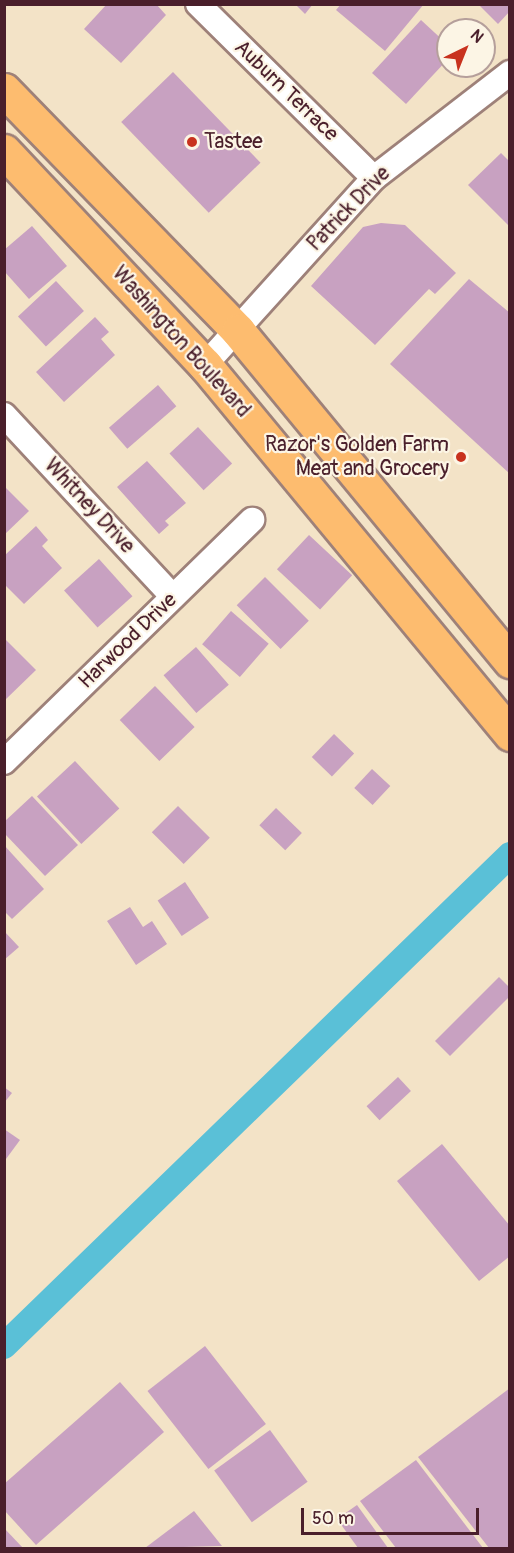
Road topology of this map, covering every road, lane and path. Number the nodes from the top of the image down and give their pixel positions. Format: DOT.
graph roads {
  1 [pos="198,4"];
  2 [pos="510,73"];
  3 [pos="4,90"];
  4 [pos="4,151"];
  5 [pos="374,178"];
  6 [pos="238,332"];
  7 [pos="206,365"];
  8 [pos="4,415"];
  9 [pos="252,520"];
  10 [pos="173,597"];
  11 [pos="510,661"];
  12 [pos="510,734"];
  13 [pos="4,762"];
  1 -- 5 [label="street, Auburn Terrace"];
  2 -- 5 [label="street, Patrick Drive"];
  3 -- 6 [label="highway"];
  4 -- 7 [label="highway, Washington Boulevard"];
  5 -- 6 [label="street, Patrick Drive"];
  6 -- 7 [label="street, Patrick Drive"];
  6 -- 11 [label="highway"];
  7 -- 12 [label="highway, Washington Boulevard"];
  8 -- 10 [label="street, Whitney Drive"];
  9 -- 10 [label="street, Harwood Drive"];
  10 -- 13 [label="street, Harwood Drive"];
}
